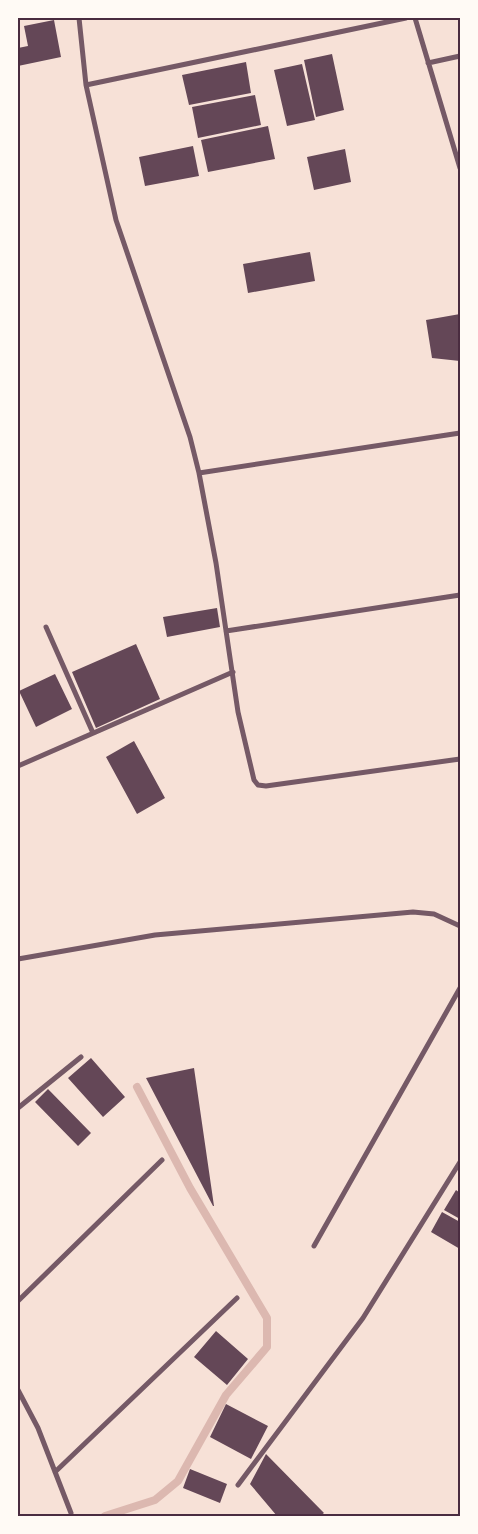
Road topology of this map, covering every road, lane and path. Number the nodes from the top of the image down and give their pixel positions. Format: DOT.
graph roads {
  1 [pos="79,18"];
  2 [pos="406,18"];
  3 [pos="415,18"];
  4 [pos="460,56"];
  5 [pos="428,64"];
  6 [pos="86,85"];
  7 [pos="460,168"];
  8 [pos="460,432"];
  9 [pos="199,473"];
  10 [pos="460,595"];
  11 [pos="46,627"];
  12 [pos="226,631"];
  13 [pos="233,672"];
  14 [pos="93,734"];
  15 [pos="460,758"];
  16 [pos="18,766"];
  17 [pos="460,926"];
  18 [pos="18,960"];
  19 [pos="460,988"];
  20 [pos="81,1057"];
  21 [pos="18,1108"];
  22 [pos="162,1160"];
  23 [pos="460,1162"];
  24 [pos="314,1246"];
  25 [pos="237,1298"];
  26 [pos="18,1301"];
  27 [pos="18,1390"];
  28 [pos="55,1472"];
  29 [pos="238,1485"];
  30 [pos="71,1513"];
  1 -- 6 [label="street"];
  2 -- 6 [label="street"];
  3 -- 5 [label="street"];
  4 -- 5 [label="street"];
  5 -- 7 [label="street"];
  6 -- 9 [label="street"];
  8 -- 9 [label="street"];
  9 -- 12 [label="street"];
  10 -- 12 [label="street"];
  11 -- 14 [label="street"];
  12 -- 13 [label="street"];
  13 -- 14 [label="street"];
  13 -- 15 [label="street"];
  14 -- 16 [label="street"];
  17 -- 18 [label="street"];
  19 -- 24 [label="street"];
  20 -- 21 [label="street"];
  22 -- 26 [label="street"];
  23 -- 29 [label="street"];
  25 -- 28 [label="street"];
  27 -- 28 [label="street"];
  28 -- 30 [label="street"];
}
